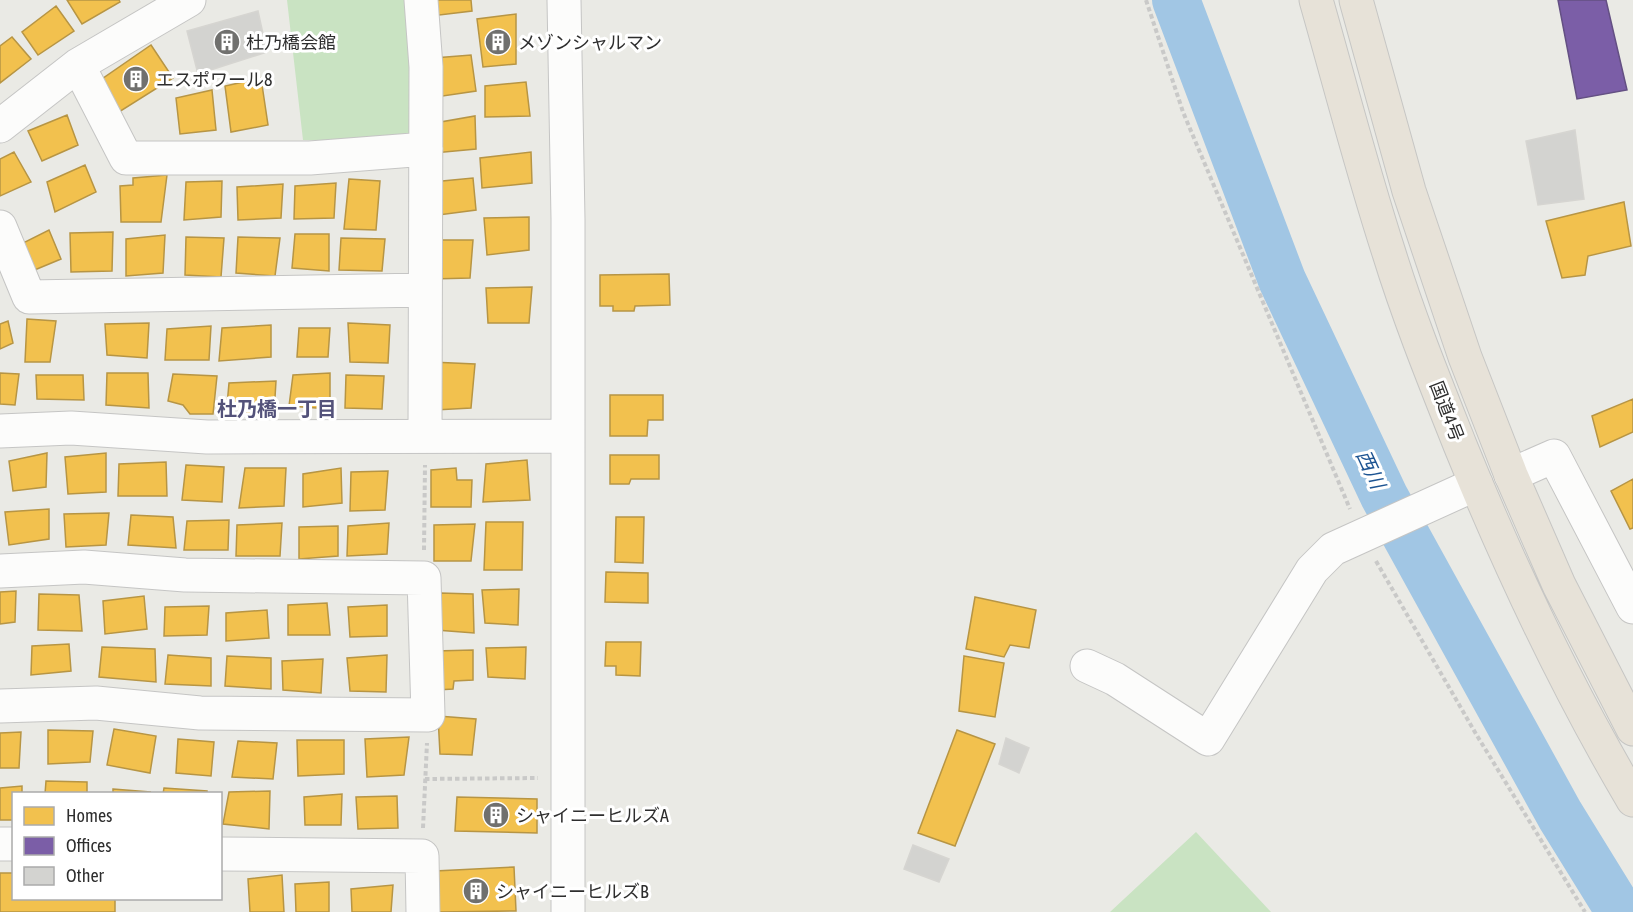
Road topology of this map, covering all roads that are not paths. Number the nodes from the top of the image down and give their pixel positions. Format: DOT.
graph roads {
  1 [pos="189,0"];
  2 [pos="421,0"];
  3 [pos="564,0"];
  4 [pos="1316,0"];
  5 [pos="1356,0"];
  6 [pos="78,64"];
  7 [pos="0,126"];
  8 [pos="426,149"];
  9 [pos="0,227"];
  10 [pos="425,290"];
  11 [pos="0,431"];
  12 [pos="425,436"];
  13 [pos="567,436"];
  14 [pos="1511,475"];
  15 [pos="1476,484"];
  16 [pos="0,571"];
  17 [pos="1633,607"];
  18 [pos="1087,666"];
  19 [pos="0,706"];
  20 [pos="1633,729"];
  21 [pos="1633,800"];
  22 [pos="222,854"];
  23 [pos="423,912"];
  24 [pos="568,912"];
  1 -- 6 [label="street"];
  2 -- 8 [label="street"];
  3 -- 13 [label="street"];
  4 -- 15 [label="highway, 国道4号"];
  5 -- 14 [label="highway, 国道4号"];
  6 -- 7 [label="street"];
  6 -- 8 [label="street"];
  8 -- 10 [label="street"];
  9 -- 10 [label="street"];
  10 -- 12 [label="street"];
  11 -- 12 [label="street"];
  12 -- 13 [label="street"];
  13 -- 24 [label="street"];
  14 -- 17 [label="street"];
  14 -- 20 [label="highway, 国道4号"];
  15 -- 18 [label="street"];
  15 -- 21 [label="highway, 国道4号"];
  16 -- 19 [label="street"];
  22 -- 23 [label="street"];
}
